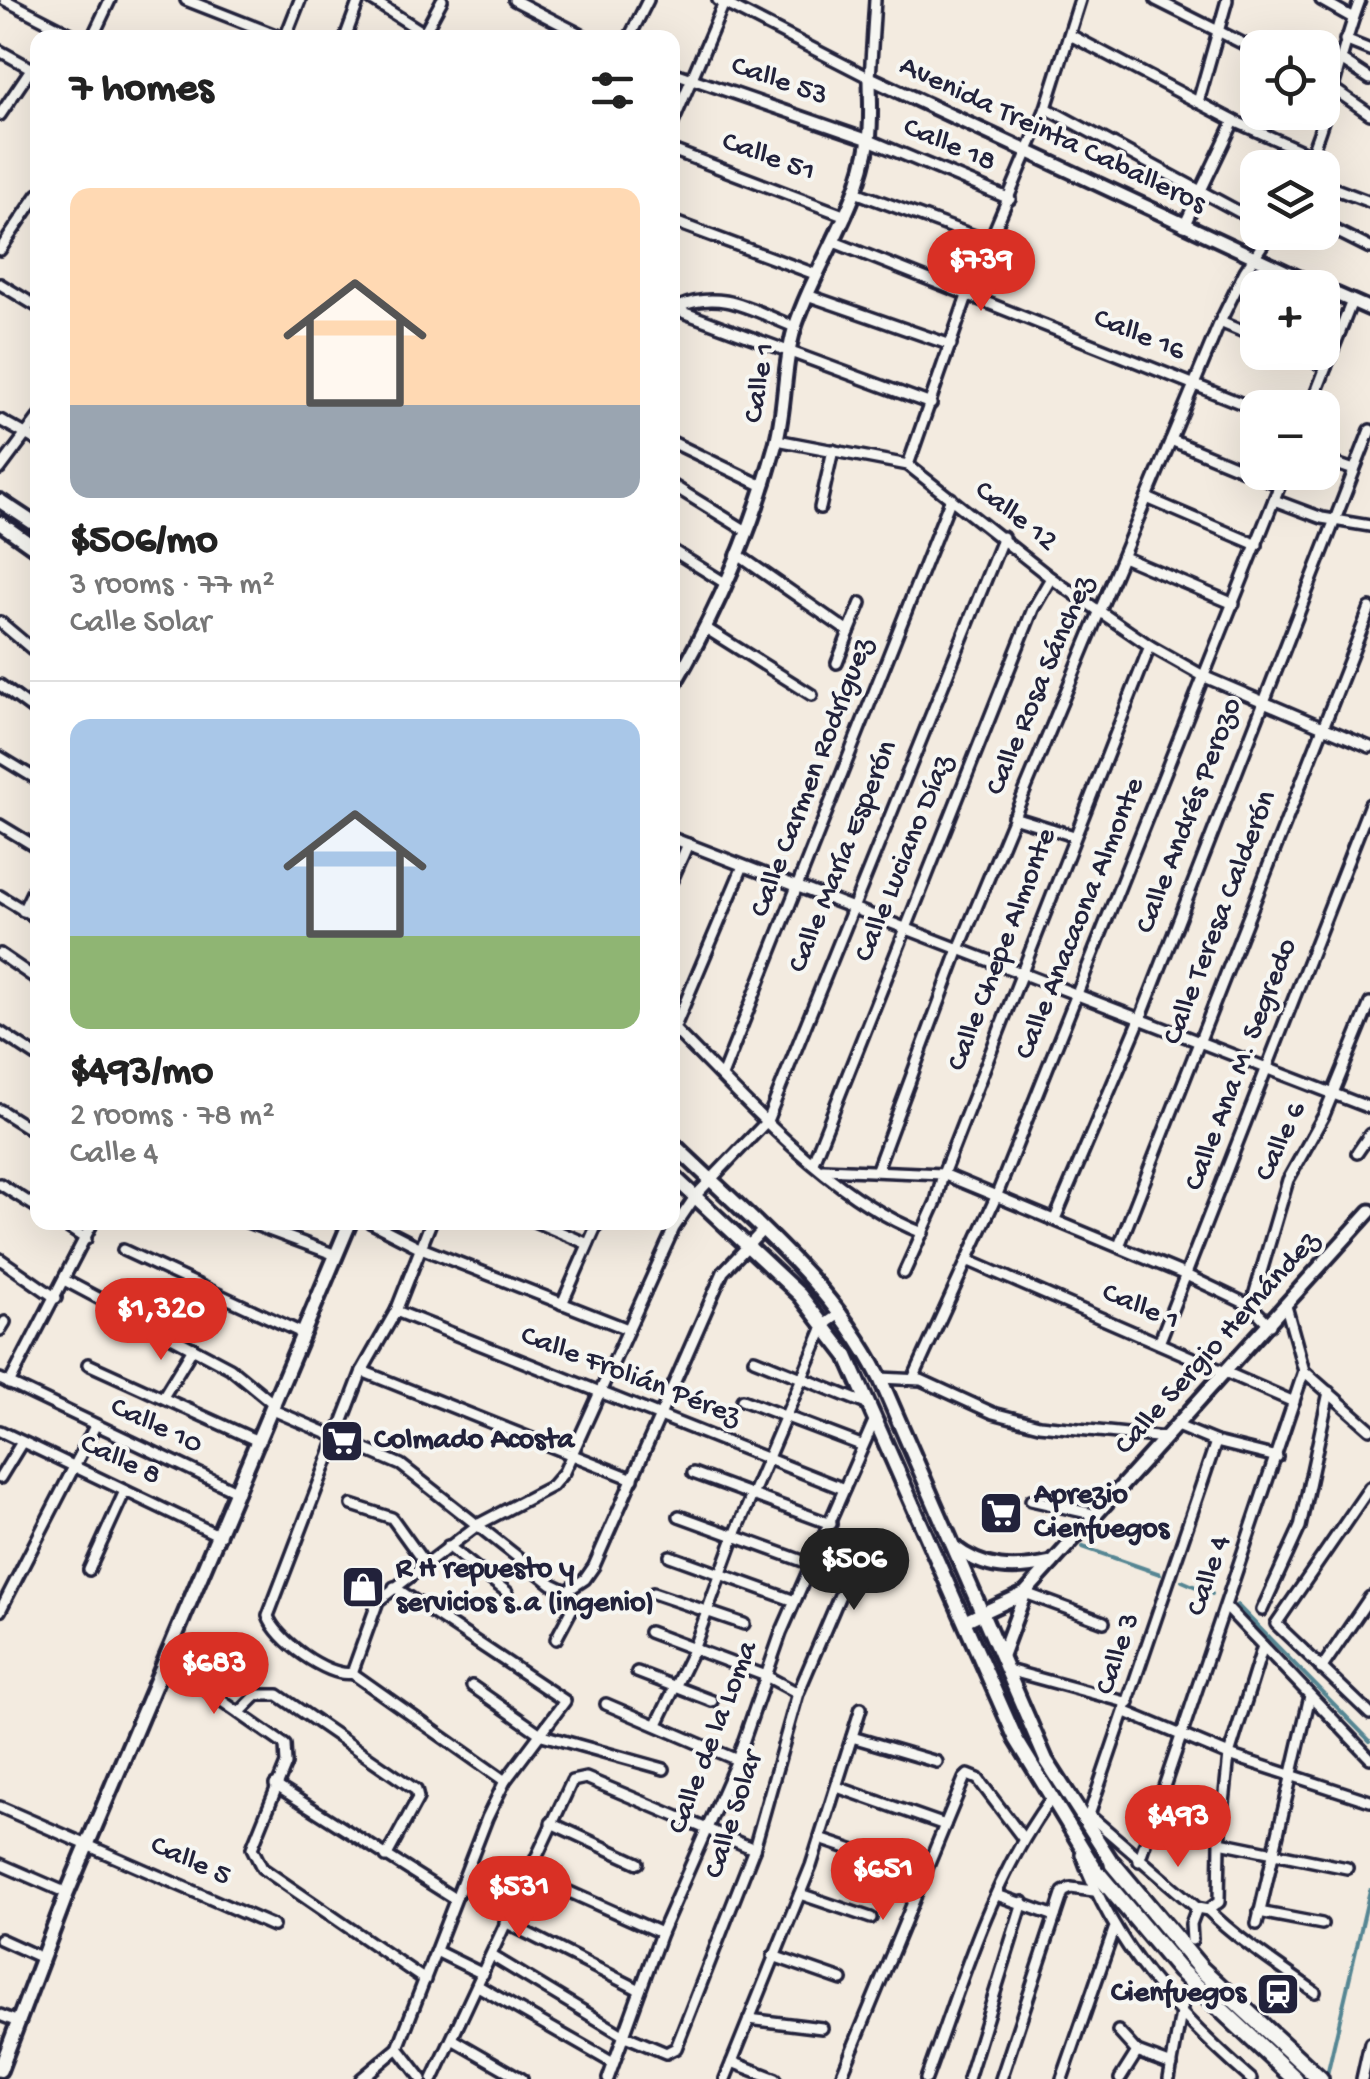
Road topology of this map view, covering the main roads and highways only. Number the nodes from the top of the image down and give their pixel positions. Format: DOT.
graph roads {
  1 [pos="0,501"];
  2 [pos="30,518"];
  3 [pos="0,524"];
  4 [pos="30,545"];
  5 [pos="680,1151"];
  6 [pos="680,1181"];
  7 [pos="346,1230"];
  8 [pos="1113,1864"];
  9 [pos="1096,1883"];
  10 [pos="0,2070"];
  11 [pos="1300,2072"];
  12 [pos="1320,2079"];
  1 -- 2 [label="main road"];
  3 -- 4 [label="main road"];
  5 -- 8 [label="main road"];
  6 -- 9 [label="main road"];
  7 -- 10 [label="main road"];
  8 -- 11 [label="highway"];
  9 -- 11 [label="highway"];
  11 -- 12 [label="highway"];
}
